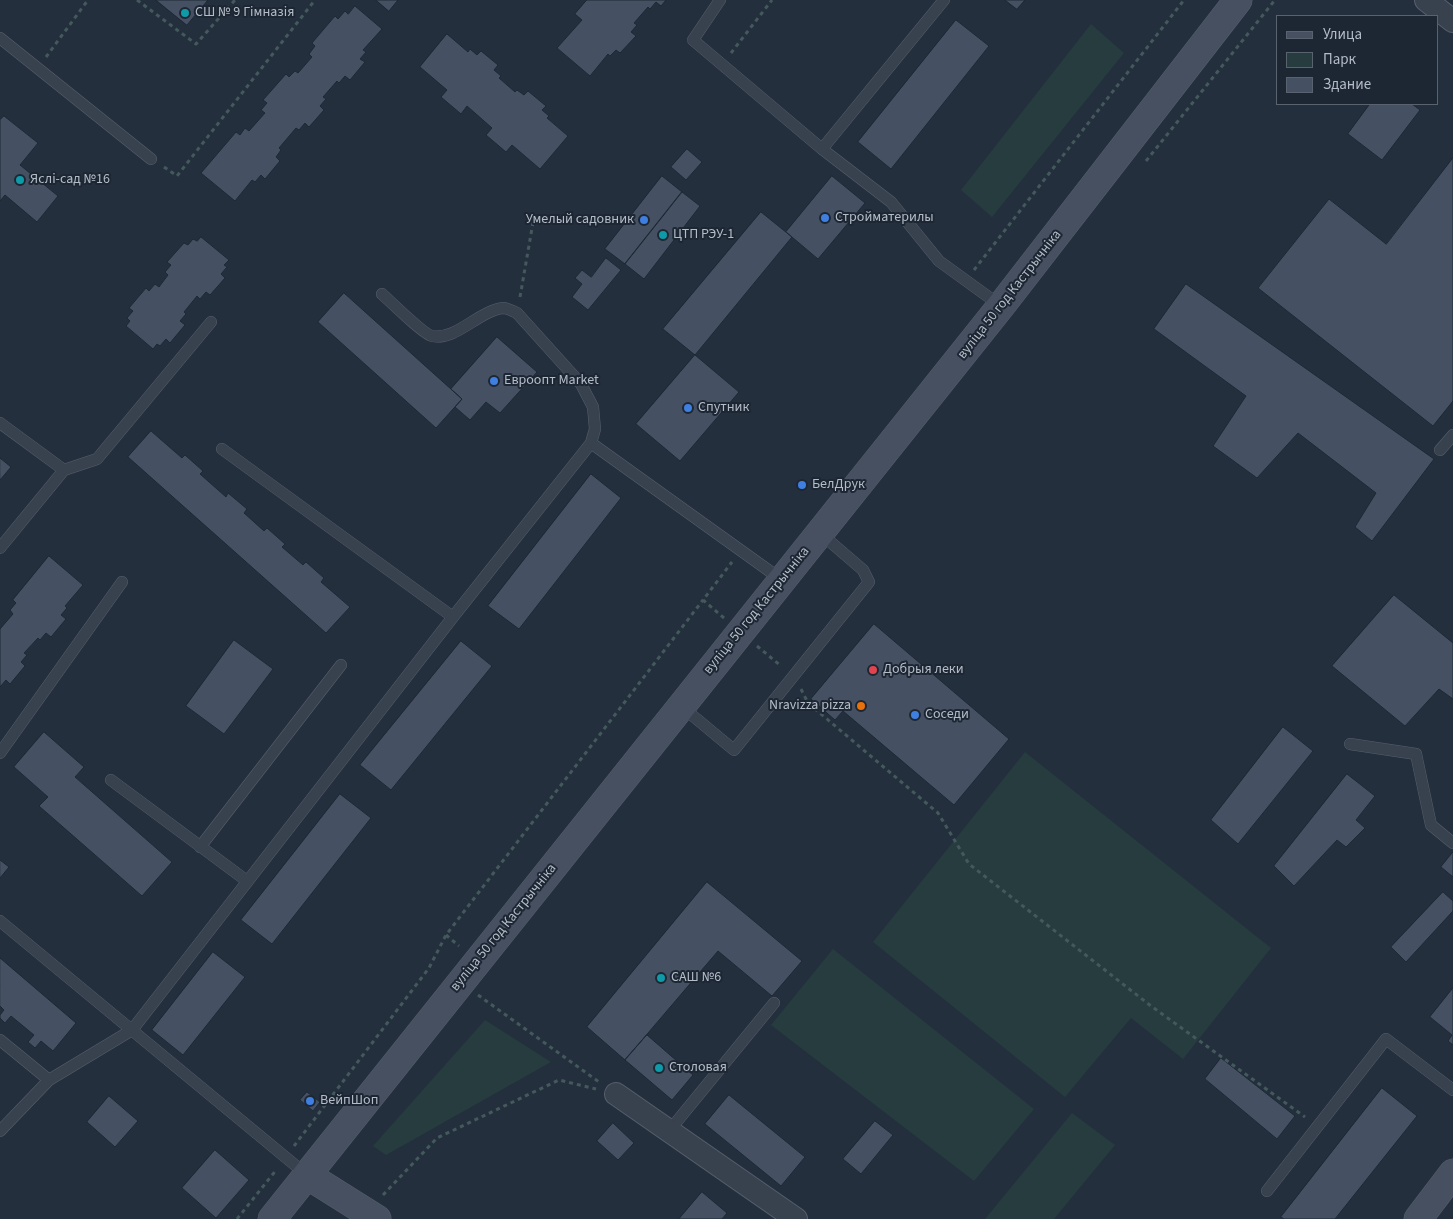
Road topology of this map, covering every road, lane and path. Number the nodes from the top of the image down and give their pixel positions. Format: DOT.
graph roads {
  1 [pos="88,0"];
  2 [pos="136,0"];
  3 [pos="235,0"];
  4 [pos="315,0"];
  5 [pos="720,0"];
  6 [pos="772,0"];
  7 [pos="944,0"];
  8 [pos="1184,0"];
  9 [pos="1238,0"];
  10 [pos="1426,0"];
  11 [pos="1453,21"];
  12 [pos="0,38"];
  13 [pos="722,64"];
  14 [pos="38,67"];
  15 [pos="822,149"];
  16 [pos="151,159"];
  17 [pos="176,176"];
  18 [pos="535,211"];
  19 [pos="965,281"];
  20 [pos="382,294"];
  21 [pos="1002,306"];
  22 [pos="517,313"];
  23 [pos="211,322"];
  24 [pos="0,423"];
  25 [pos="1453,435"];
  26 [pos="591,443"];
  27 [pos="222,449"];
  28 [pos="1440,450"];
  29 [pos="64,470"];
  30 [pos="820,533"];
  31 [pos="1,543"];
  32 [pos="782,580"];
  33 [pos="122,582"];
  34 [pos="703,600"];
  35 [pos="453,617"];
  36 [pos="341,665"];
  37 [pos="794,676"];
  38 [pos="681,706"];
  39 [pos="1350,744"];
  40 [pos="0,753"];
  41 [pos="111,780"];
  42 [pos="1453,843"];
  43 [pos="200,847"];
  44 [pos="247,882"];
  45 [pos="0,921"];
  46 [pos="478,995"];
  47 [pos="774,1003"];
  48 [pos="132,1030"];
  49 [pos="0,1040"];
  50 [pos="49,1080"];
  51 [pos="1453,1090"];
  52 [pos="616,1094"];
  53 [pos="1318,1126"];
  54 [pos="0,1131"];
  55 [pos="669,1132"];
  56 [pos="286,1157"];
  57 [pos="1453,1173"];
  58 [pos="307,1175"];
  59 [pos="1267,1191"];
  60 [pos="372,1216"];
  61 [pos="237,1219"];
  62 [pos="272,1219"];
  63 [pos="796,1219"];
  64 [pos="1418,1219"];
  1 -- 14 [label="path"];
  2 -- 3 [label="path"];
  4 -- 17 [label="path"];
  5 -- 13 [label="lane"];
  6 -- 13 [label="path"];
  7 -- 15 [label="lane"];
  8 -- 19 [label="path"];
  9 -- 21 [label="main road, вуліца 50 год Кастрычніка"];
  10 -- 11 [label="street"];
  12 -- 14 [label="lane"];
  13 -- 15 [label="lane"];
  14 -- 16 [label="lane"];
  15 -- 19 [label="lane"];
  18 -- 22 [label="path"];
  19 -- 21 [label="lane"];
  20 -- 22 [label="lane"];
  21 -- 30 [label="main road, вуліца 50 год Кастрычніка"];
  22 -- 26 [label="lane"];
  23 -- 29 [label="lane"];
  24 -- 29 [label="lane"];
  25 -- 28 [label="lane"];
  26 -- 32 [label="lane"];
  26 -- 35 [label="lane"];
  27 -- 35 [label="lane"];
  29 -- 31 [label="lane"];
  30 -- 32 [label="main road, вуліца 50 год Кастрычніка"];
  30 -- 37 [label="lane"];
  32 -- 38 [label="main road, вуліца 50 год Кастрычніка"];
  33 -- 40 [label="lane"];
  34 -- 56 [label="path"];
  35 -- 44 [label="lane"];
  36 -- 43 [label="lane"];
  37 -- 38 [label="lane"];
  37 -- 53 [label="path"];
  38 -- 58 [label="main road, вуліца 50 год Кастрычніка"];
  39 -- 42 [label="lane"];
  41 -- 43 [label="lane"];
  43 -- 44 [label="lane"];
  44 -- 48 [label="lane"];
  45 -- 48 [label="lane"];
  46 -- 52 [label="path"];
  47 -- 55 [label="lane"];
  48 -- 50 [label="lane"];
  48 -- 56 [label="lane"];
  49 -- 50 [label="lane"];
  50 -- 54 [label="lane"];
  51 -- 53 [label="lane"];
  52 -- 55 [label="street"];
  52 -- 60 [label="path"];
  53 -- 59 [label="lane"];
  55 -- 63 [label="street"];
  56 -- 58 [label="lane"];
  56 -- 61 [label="path"];
  57 -- 64 [label="main road"];
  58 -- 60 [label="main road"];
  58 -- 62 [label="main road, вуліца 50 год Кастрычніка"];
}
